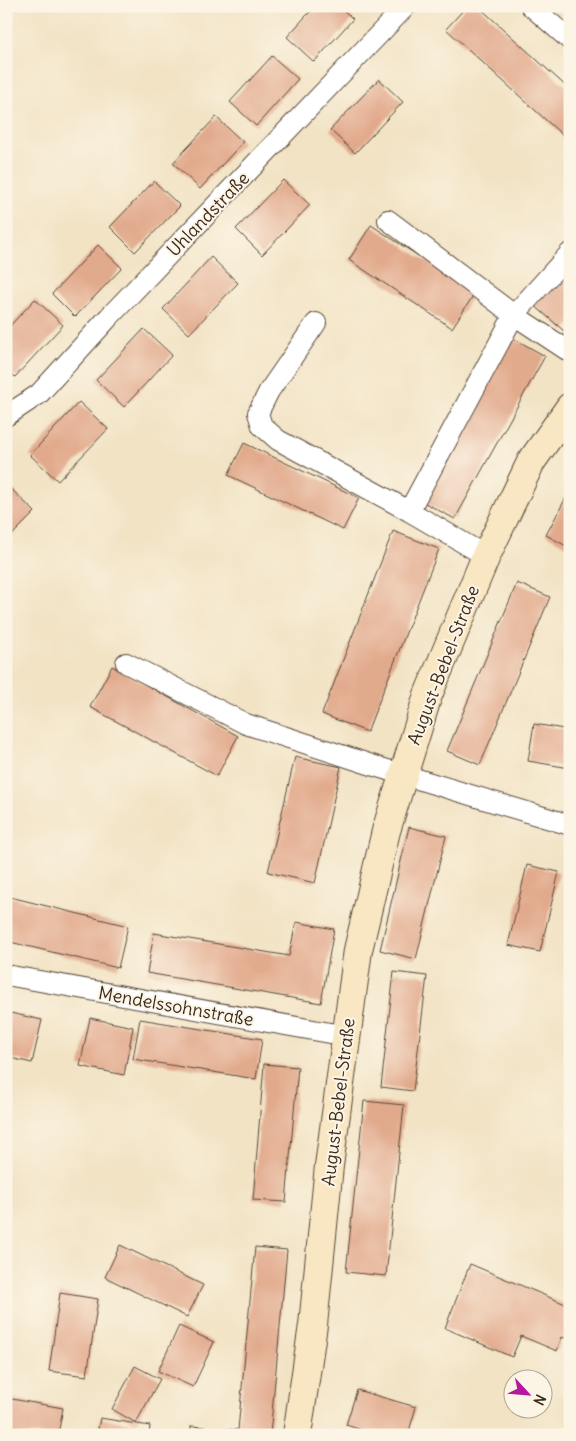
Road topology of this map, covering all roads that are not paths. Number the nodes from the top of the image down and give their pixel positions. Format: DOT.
graph roads {
  1 [pos="406,6"];
  2 [pos="531,6"];
  3 [pos="570,40"];
  4 [pos="388,220"];
  5 [pos="570,254"];
  6 [pos="514,315"];
  7 [pos="316,323"];
  8 [pos="570,352"];
  9 [pos="570,406"];
  10 [pos="6,416"];
  11 [pos="409,511"];
  12 [pos="486,556"];
  13 [pos="126,663"];
  14 [pos="403,774"];
  15 [pos="570,825"];
  16 [pos="6,975"];
  17 [pos="347,1036"];
  18 [pos="297,1435"];
  1 -- 10 [label="street, Uhlandstraße"];
  2 -- 3 [label="street"];
  4 -- 6 [label="street"];
  5 -- 6 [label="street"];
  6 -- 8 [label="street"];
  6 -- 11 [label="street"];
  7 -- 11 [label="street"];
  9 -- 12 [label="main road, August-Bebel-Straße"];
  11 -- 12 [label="street"];
  12 -- 14 [label="main road, August-Bebel-Straße"];
  13 -- 14 [label="street"];
  14 -- 15 [label="street"];
  14 -- 17 [label="main road, August-Bebel-Straße"];
  16 -- 17 [label="street, Mendelssohnstraße"];
  17 -- 18 [label="main road, August-Bebel-Straße"];
}
